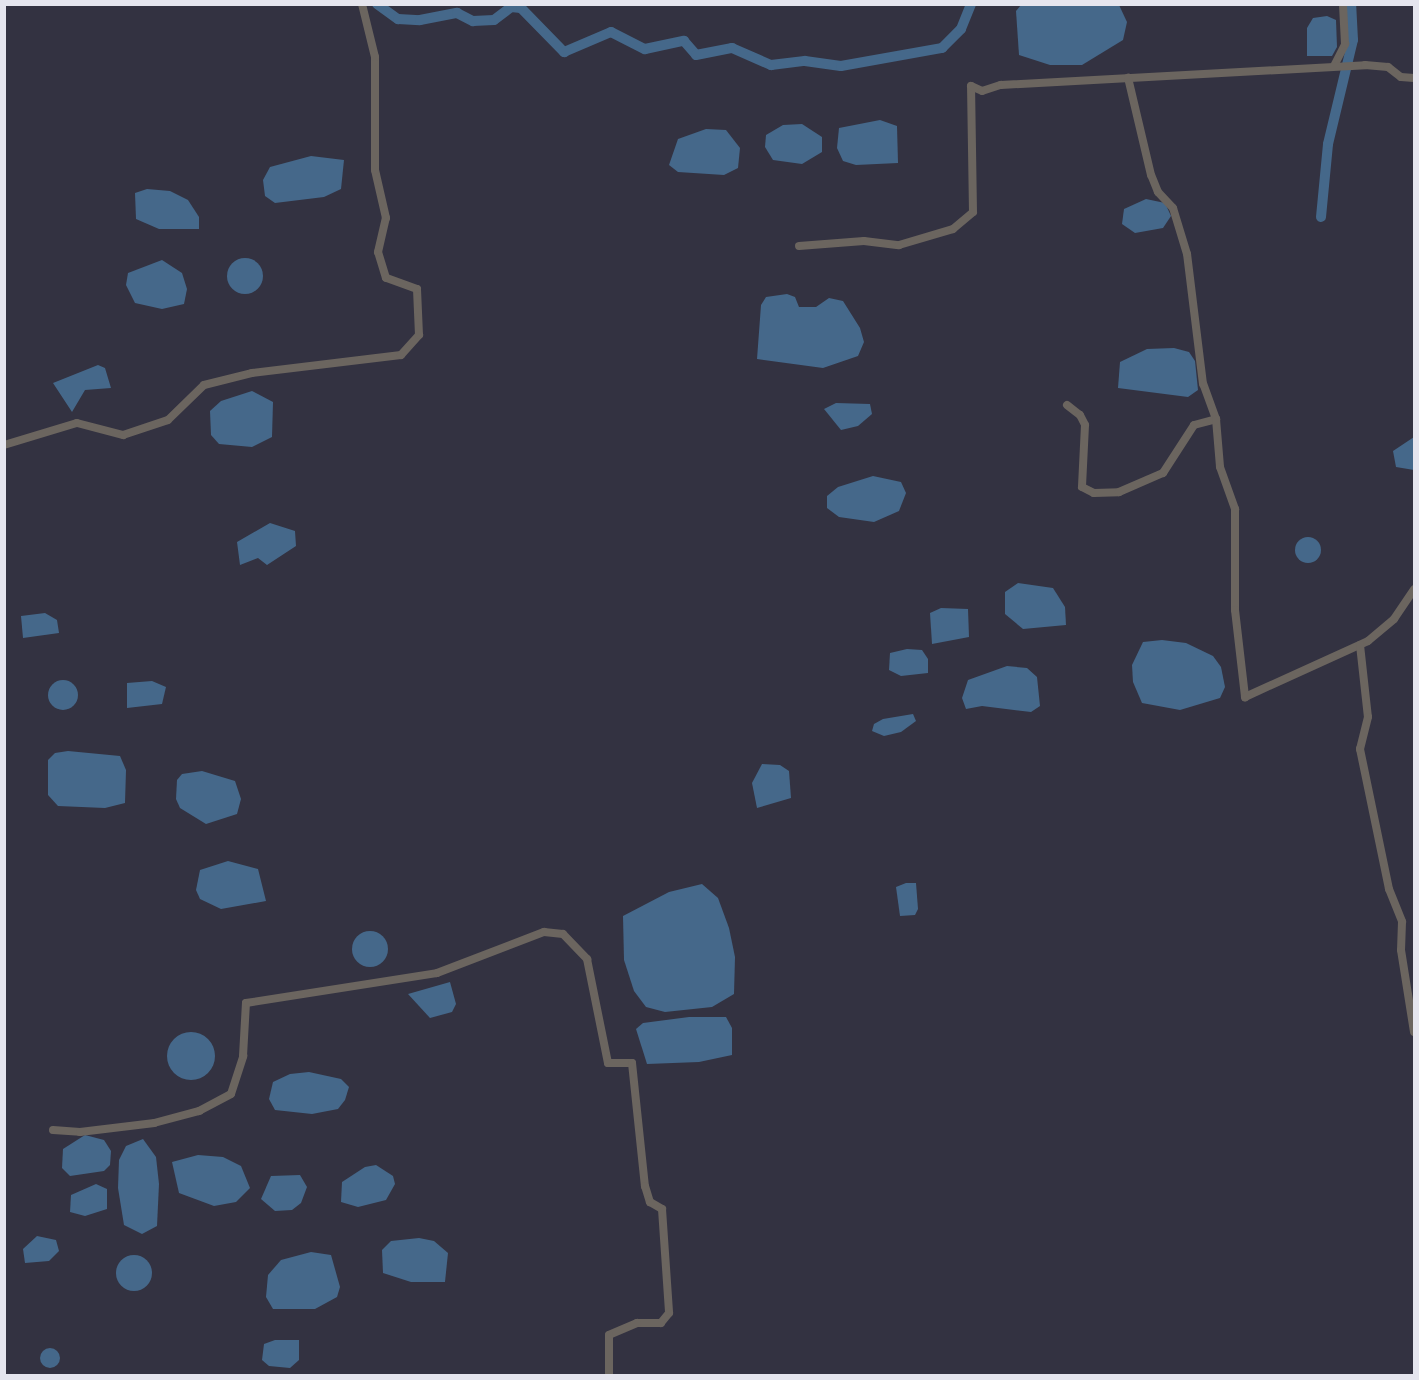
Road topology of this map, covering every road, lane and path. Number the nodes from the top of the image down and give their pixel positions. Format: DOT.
graph roads {
  1 [pos="362,4"];
  2 [pos="1343,4"];
  3 [pos="1334,66"];
  4 [pos="1128,78"];
  5 [pos="1414,78"];
  6 [pos="800,246"];
  7 [pos="1067,405"];
  8 [pos="1216,419"];
  9 [pos="4,446"];
  10 [pos="1414,589"];
  11 [pos="1360,645"];
  12 [pos="1414,1032"];
  13 [pos="53,1130"];
  14 [pos="609,1376"];
  1 -- 9 [label="street"];
  2 -- 3 [label="street"];
  3 -- 4 [label="street"];
  3 -- 5 [label="street"];
  4 -- 6 [label="street"];
  4 -- 8 [label="street"];
  7 -- 8 [label="street"];
  8 -- 11 [label="street"];
  10 -- 11 [label="street"];
  11 -- 12 [label="street"];
  13 -- 14 [label="street"];
}
